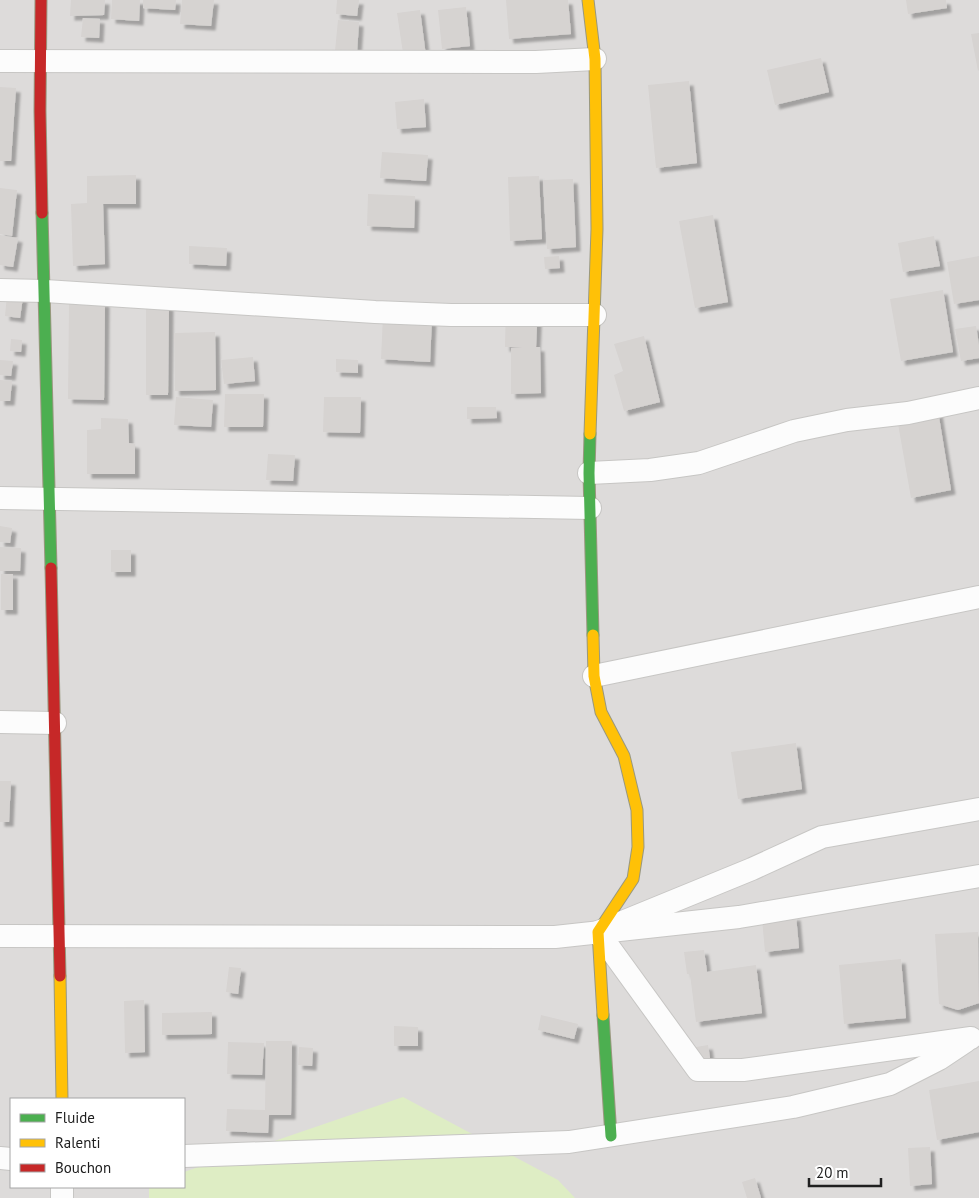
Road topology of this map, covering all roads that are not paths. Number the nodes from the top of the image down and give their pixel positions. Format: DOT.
graph roads {
  1 [pos="41,0"];
  2 [pos="588,0"];
  3 [pos="594,59"];
  4 [pos="0,61"];
  5 [pos="41,62"];
  6 [pos="0,290"];
  7 [pos="45,291"];
  8 [pos="595,316"];
  9 [pos="979,398"];
  10 [pos="589,473"];
  11 [pos="0,498"];
  12 [pos="50,498"];
  13 [pos="590,508"];
  14 [pos="979,597"];
  15 [pos="594,676"];
  16 [pos="0,722"];
  17 [pos="55,723"];
  18 [pos="979,809"];
  19 [pos="979,876"];
  20 [pos="598,932"];
  21 [pos="0,936"];
  22 [pos="60,937"];
  23 [pos="975,1036"];
  24 [pos="62,1098"];
  25 [pos="611,1136"];
  26 [pos="185,1156"];
  1 -- 5 [label="street"];
  2 -- 3 [label="street"];
  3 -- 5 [label="street"];
  3 -- 8 [label="street"];
  4 -- 5 [label="street"];
  5 -- 7 [label="street"];
  6 -- 7 [label="street"];
  7 -- 8 [label="street"];
  7 -- 12 [label="street"];
  8 -- 10 [label="street"];
  9 -- 10 [label="street"];
  10 -- 13 [label="street"];
  11 -- 12 [label="street"];
  12 -- 13 [label="street"];
  12 -- 17 [label="street"];
  13 -- 15 [label="street"];
  14 -- 15 [label="street"];
  15 -- 20 [label="street"];
  16 -- 17 [label="street"];
  17 -- 22 [label="street"];
  18 -- 20 [label="street"];
  19 -- 20 [label="street"];
  20 -- 22 [label="street"];
  20 -- 23 [label="street"];
  20 -- 25 [label="street"];
  21 -- 22 [label="street"];
  22 -- 24 [label="street"];
  23 -- 25 [label="street"];
  25 -- 26 [label="street"];
}
